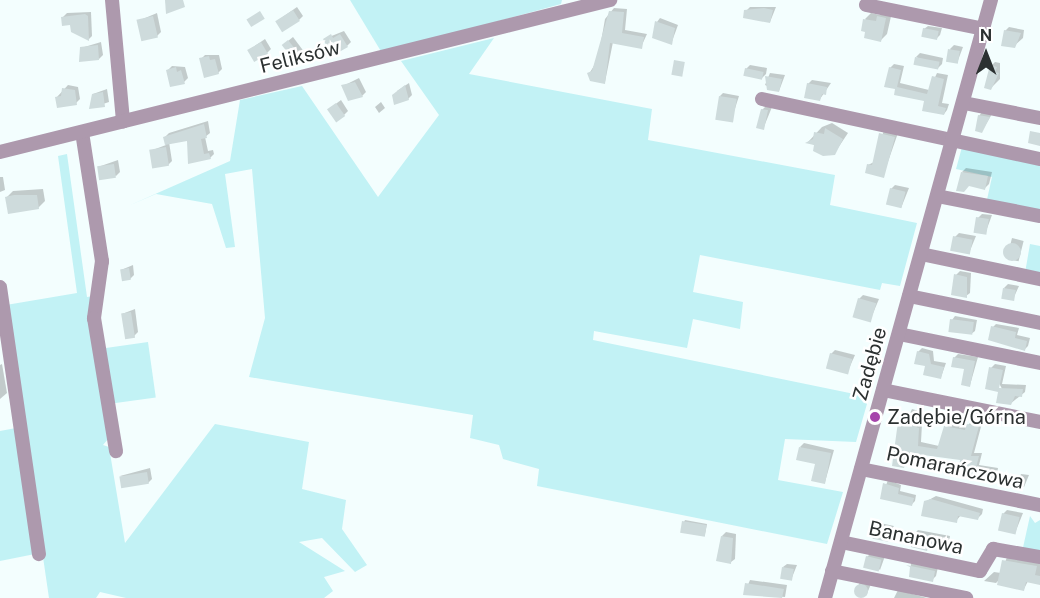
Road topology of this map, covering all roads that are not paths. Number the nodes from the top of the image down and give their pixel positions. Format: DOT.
graph roads {
  1 [pos="112,0"];
  2 [pos="610,0"];
  3 [pos="991,0"];
  4 [pos="866,5"];
  5 [pos="984,29"];
  6 [pos="762,99"];
  7 [pos="964,103"];
  8 [pos="1040,118"];
  9 [pos="123,122"];
  10 [pos="82,132"];
  11 [pos="953,141"];
  12 [pos="0,152"];
  13 [pos="1040,159"];
  14 [pos="937,196"];
  15 [pos="1040,216"];
  16 [pos="921,254"];
  17 [pos="1040,279"];
  18 [pos="0,287"];
  19 [pos="909,296"];
  20 [pos="1040,323"];
  21 [pos="899,334"];
  22 [pos="1040,363"];
  23 [pos="883,390"];
  24 [pos="1040,422"];
  25 [pos="116,451"];
  26 [pos="861,469"];
  27 [pos="1040,505"];
  28 [pos="841,542"];
  29 [pos="39,554"];
  30 [pos="1040,557"];
  31 [pos="832,571"];
  32 [pos="825,598"];
  33 [pos="966,598"];
  1 -- 9 [label="street"];
  2 -- 9 [label="street, Feliksów"];
  3 -- 5 [label="street, Zadębie"];
  4 -- 5 [label="street"];
  5 -- 7 [label="street, Zadębie"];
  6 -- 11 [label="street"];
  7 -- 8 [label="street"];
  7 -- 11 [label="street, Zadębie"];
  9 -- 10 [label="street, Feliksów"];
  10 -- 12 [label="street, Feliksów"];
  10 -- 25 [label="street"];
  11 -- 13 [label="street"];
  11 -- 14 [label="street, Zadębie"];
  14 -- 15 [label="street"];
  14 -- 16 [label="street, Zadębie"];
  16 -- 17 [label="street"];
  16 -- 19 [label="street, Zadębie"];
  18 -- 29 [label="street"];
  19 -- 20 [label="street"];
  19 -- 21 [label="street, Zadębie"];
  21 -- 22 [label="street"];
  21 -- 23 [label="street, Zadębie"];
  23 -- 24 [label="street"];
  23 -- 26 [label="street, Zadębie"];
  26 -- 27 [label="street, Pomarańczowa"];
  26 -- 28 [label="street, Zadębie"];
  28 -- 30 [label="street, Bananowa"];
  28 -- 31 [label="street, Zadębie"];
  31 -- 32 [label="street, Zadębie"];
  31 -- 33 [label="street"];
}
